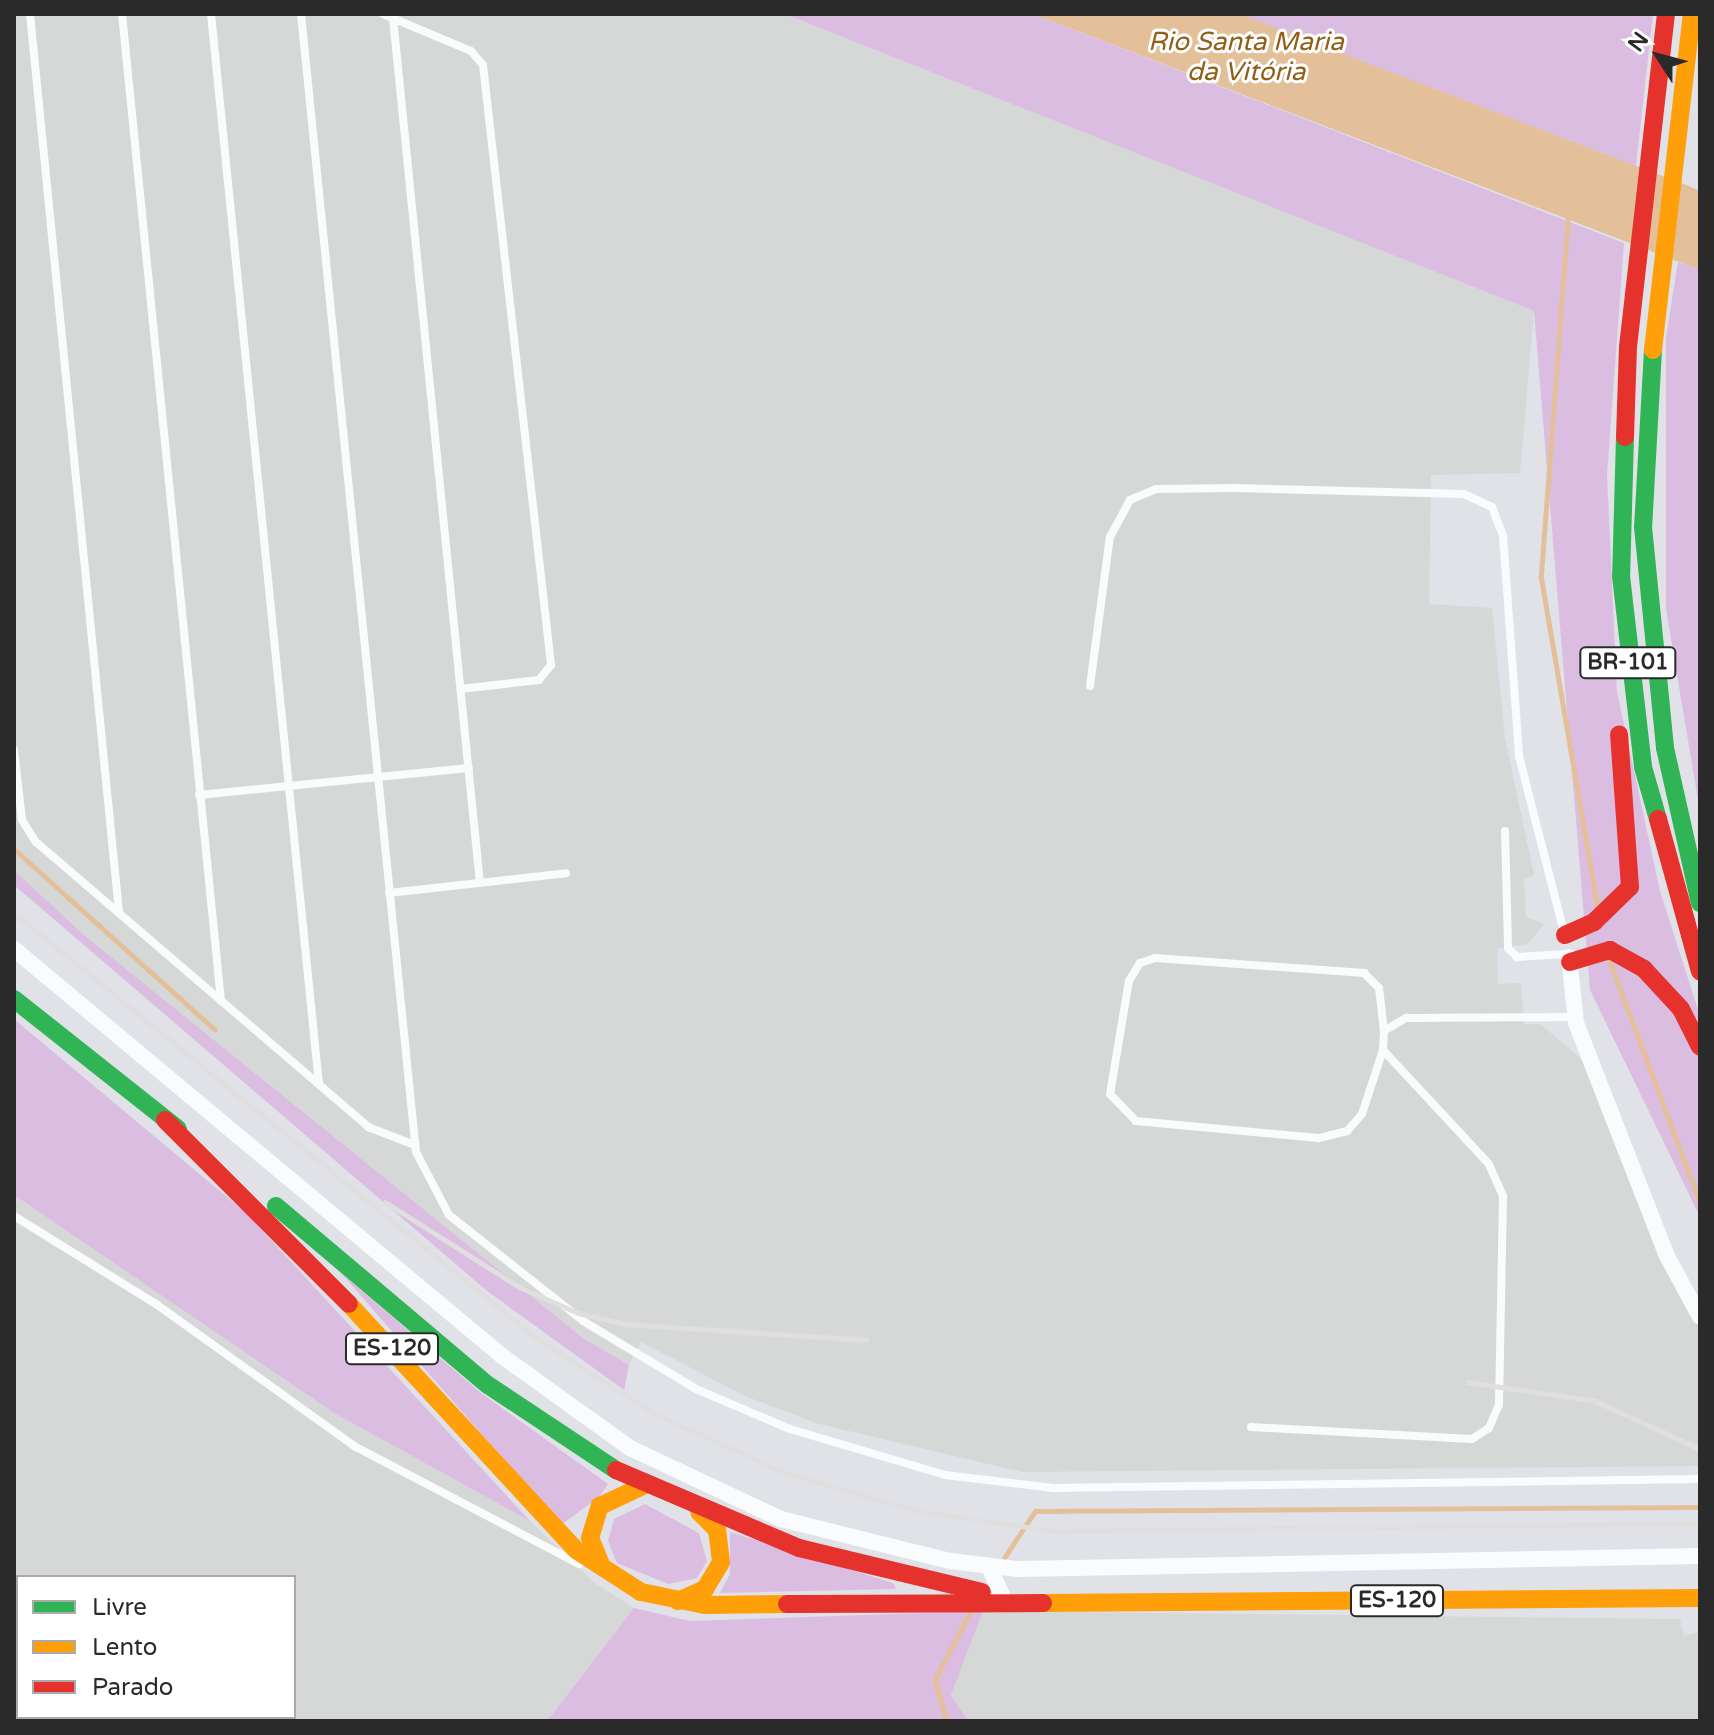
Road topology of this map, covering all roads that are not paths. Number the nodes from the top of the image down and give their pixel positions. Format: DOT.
graph roads {
  1 [pos="30,14"];
  2 [pos="122,14"];
  3 [pos="211,14"];
  4 [pos="301,14"];
  5 [pos="1666,14"];
  6 [pos="1692,14"];
  7 [pos="388,16"];
  8 [pos="1628,662"];
  9 [pos="1090,686"];
  10 [pos="461,689"];
  11 [pos="1665,748"];
  12 [pos="14,750"];
  13 [pos="469,768"];
  14 [pos="378,777"];
  15 [pos="288,786"];
  16 [pos="199,795"];
  17 [pos="1505,831"];
  18 [pos="1700,844"];
  19 [pos="566,873"];
  20 [pos="480,883"];
  21 [pos="389,893"];
  22 [pos="1700,903"];
  23 [pos="119,912"];
  24 [pos="14,949"];
  25 [pos="1567,950"];
  26 [pos="1700,971"];
  27 [pos="14,999"];
  28 [pos="221,1001"];
  29 [pos="1575,1017"];
  30 [pos="1384,1031"];
  31 [pos="1700,1047"];
  32 [pos="1383,1050"];
  33 [pos="319,1085"];
  34 [pos="165,1120"];
  35 [pos="415,1145"];
  36 [pos="14,1216"];
  37 [pos="1700,1317"];
  38 [pos="1251,1427"];
  39 [pos="1700,1479"];
  40 [pos="645,1485"];
  41 [pos="694,1508"];
  42 [pos="592,1521"];
  43 [pos="570,1543"];
  44 [pos="542,1547"];
  45 [pos="1700,1556"];
  46 [pos="989,1567"];
  47 [pos="616,1580"];
  48 [pos="1002,1595"];
  49 [pos="1700,1598"];
  50 [pos="676,1601"];
  51 [pos="1093,1604"];
  1 -- 23 [label="lane"];
  2 -- 16 [label="lane"];
  3 -- 15 [label="lane"];
  4 -- 14 [label="lane"];
  5 -- 8 [label="main road, BR-101"];
  6 -- 11 [label="main road, BR-101"];
  7 -- 10 [label="lane"];
  7 -- 10 [label="lane"];
  8 -- 25 [label="main road"];
  8 -- 26 [label="main road, BR-101"];
  9 -- 25 [label="lane"];
  10 -- 13 [label="lane"];
  11 -- 18 [label="main road"];
  11 -- 22 [label="main road, BR-101"];
  12 -- 23 [label="lane"];
  13 -- 14 [label="lane"];
  13 -- 20 [label="lane"];
  14 -- 15 [label="lane"];
  14 -- 21 [label="lane"];
  15 -- 16 [label="lane"];
  15 -- 33 [label="lane"];
  16 -- 28 [label="lane"];
  17 -- 25 [label="lane"];
  19 -- 20 [label="lane"];
  20 -- 21 [label="lane"];
  21 -- 35 [label="lane"];
  23 -- 28 [label="lane"];
  24 -- 46 [label="street"];
  25 -- 29 [label="street"];
  25 -- 31 [label="main road"];
  27 -- 34 [label="main road, ES-120"];
  28 -- 33 [label="lane"];
  29 -- 30 [label="lane"];
  29 -- 37 [label="street"];
  30 -- 32 [label="lane"];
  30 -- 32 [label="lane"];
  32 -- 38 [label="lane"];
  33 -- 35 [label="lane"];
  34 -- 40 [label="main road, ES-120"];
  34 -- 43 [label="main road, ES-120"];
  35 -- 39 [label="lane"];
  36 -- 44 [label="lane"];
  40 -- 41 [label="main road, ES-120"];
  40 -- 42 [label="main road"];
  41 -- 48 [label="main road, ES-120"];
  41 -- 50 [label="main road"];
  42 -- 43 [label="lane"];
  42 -- 47 [label="main road"];
  43 -- 44 [label="lane"];
  43 -- 47 [label="main road, ES-120"];
  44 -- 47 [label="lane"];
  45 -- 46 [label="street"];
  46 -- 48 [label="street"];
  47 -- 50 [label="main road, ES-120"];
  48 -- 51 [label="main road, ES-120"];
  49 -- 51 [label="main road, ES-120"];
  50 -- 51 [label="main road, ES-120"];
}
